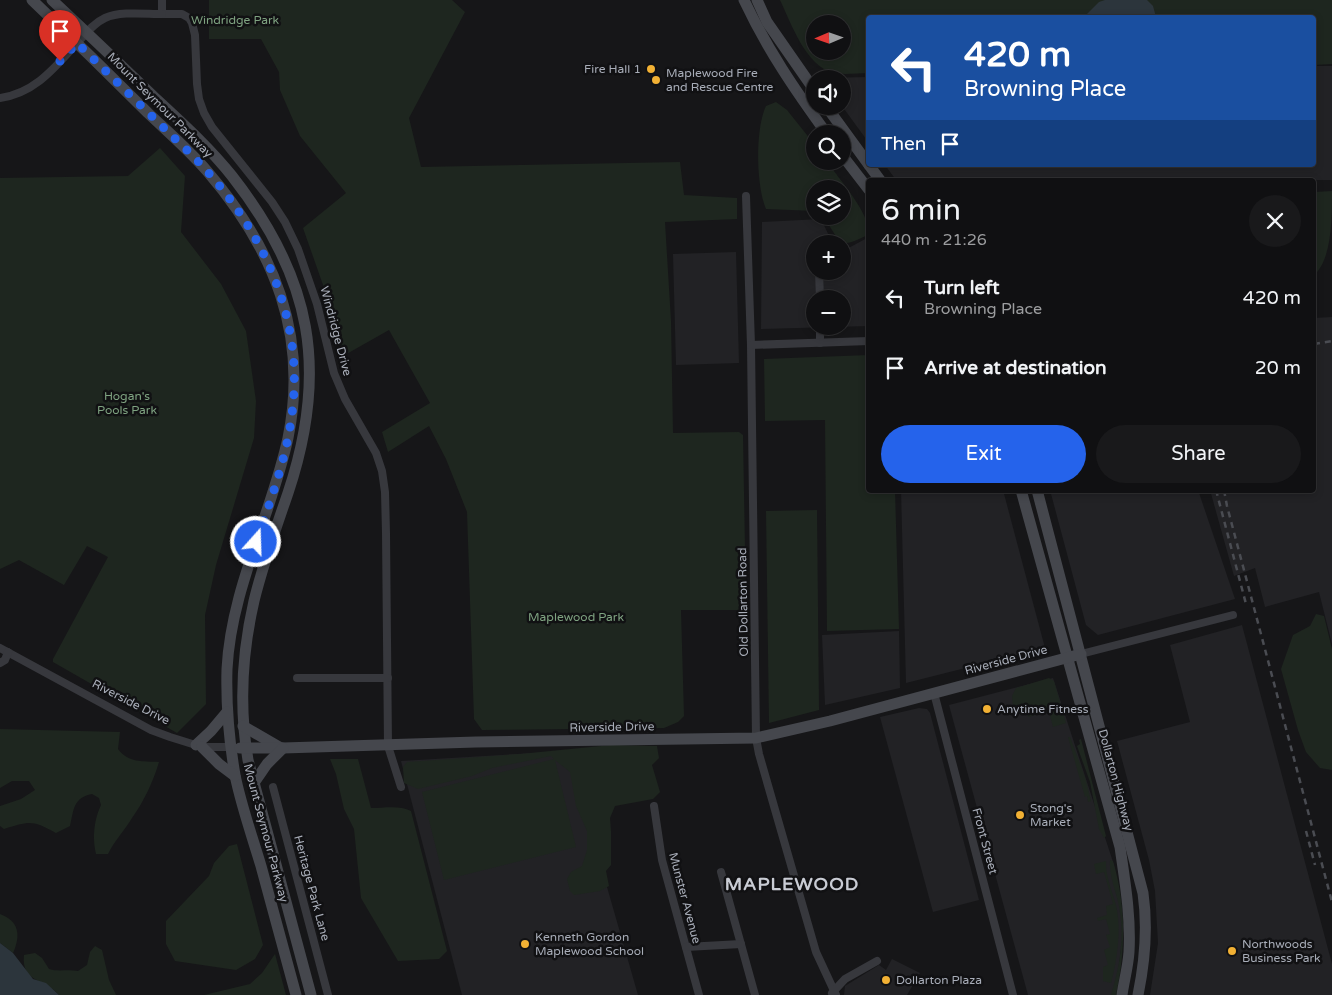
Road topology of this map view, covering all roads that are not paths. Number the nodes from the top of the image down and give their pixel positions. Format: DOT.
graph roads {
  1 [pos="32,0"];
  2 [pos="52,0"];
  3 [pos="162,0"];
  4 [pos="744,0"];
  5 [pos="757,0"];
  6 [pos="162,14"];
  7 [pos="86,32"];
  8 [pos="77,43"];
  9 [pos="806,78"];
  10 [pos="0,98"];
  11 [pos="833,115"];
  12 [pos="820,125"];
  13 [pos="866,161"];
  14 [pos="851,166"];
  15 [pos="870,167"];
  16 [pos="879,178"];
  17 [pos="866,186"];
  18 [pos="746,196"];
  19 [pos="820,335"];
  20 [pos="866,342"];
  21 [pos="820,343"];
  22 [pos="751,345"];
  23 [pos="1022,493"];
  24 [pos="1038,493"];
  25 [pos="1233,615"];
  26 [pos="0,648"];
  27 [pos="8,652"];
  28 [pos="1081,654"];
  29 [pos="1067,658"];
  30 [pos="0,663"];
  31 [pos="297,678"];
  32 [pos="388,678"];
  33 [pos="934,693"];
  34 [pos="227,712"];
  35 [pos="243,726"];
  36 [pos="756,738"];
  37 [pos="199,746"];
  38 [pos="388,746"];
  39 [pos="231,747"];
  40 [pos="246,748"];
  41 [pos="283,748"];
  42 [pos="235,776"];
  43 [pos="254,783"];
  44 [pos="273,787"];
  45 [pos="400,787"];
  46 [pos="654,806"];
  47 [pos="721,872"];
  48 [pos="741,944"];
  49 [pos="686,946"];
  50 [pos="877,960"];
  51 [pos="834,994"];
  52 [pos="296,995"];
  53 [pos="311,995"];
  54 [pos="328,995"];
  55 [pos="699,995"];
  56 [pos="755,995"];
  57 [pos="1013,995"];
  58 [pos="1122,995"];
  59 [pos="1138,995"];
  1 -- 8 [label="main road, Mount Seymour Parkway"];
  2 -- 7 [label="main road, Mount Seymour Parkway"];
  3 -- 6 [label="street"];
  4 -- 12 [label="main road"];
  5 -- 9 [label="main road"];
  6 -- 7 [label="street, Windridge Drive"];
  6 -- 32 [label="street, Windridge Drive"];
  7 -- 8 [label="street, Windridge Drive"];
  7 -- 35 [label="main road, Mount Seymour Parkway"];
  8 -- 10 [label="street, Windridge Drive"];
  8 -- 34 [label="main road, Mount Seymour Parkway"];
  11 -- 13 [label="main road"];
  14 -- 17 [label="main road"];
  15 -- 16 [label="main road"];
  18 -- 22 [label="street, Old Dollarton Road"];
  19 -- 21 [label="street"];
  20 -- 21 [label="street"];
  21 -- 22 [label="street"];
  22 -- 36 [label="street, Old Dollarton Road"];
  23 -- 29 [label="main road, Dollarton Highway"];
  24 -- 28 [label="main road, Dollarton Highway"];
  25 -- 28 [label="street, Riverside Drive"];
  26 -- 27 [label="street, Riverside Drive"];
  27 -- 30 [label="street"];
  27 -- 37 [label="street, Riverside Drive"];
  28 -- 29 [label="main road, Riverside Drive"];
  28 -- 59 [label="main road, Dollarton Highway"];
  29 -- 33 [label="main road, Riverside Drive"];
  29 -- 58 [label="main road, Dollarton Highway"];
  31 -- 32 [label="street"];
  32 -- 38 [label="street, Windridge Drive"];
  33 -- 36 [label="main road, Riverside Drive"];
  33 -- 57 [label="street, Front Street"];
  34 -- 37 [label="main road"];
  34 -- 39 [label="main road, Mount Seymour Parkway"];
  35 -- 40 [label="main road, Mount Seymour Parkway"];
  35 -- 41 [label="main road"];
  36 -- 38 [label="main road, Riverside Drive"];
  36 -- 51 [label="street, Old Dollarton Road"];
  37 -- 39 [label="street, Riverside Drive"];
  37 -- 42 [label="main road"];
  38 -- 41 [label="main road, Riverside Drive"];
  38 -- 45 [label="street, Windridge Drive"];
  39 -- 40 [label="main road, Riverside Drive"];
  39 -- 42 [label="main road, Mount Seymour Parkway"];
  40 -- 41 [label="main road, Riverside Drive"];
  40 -- 43 [label="main road, Mount Seymour Parkway"];
  41 -- 43 [label="main road"];
  42 -- 52 [label="main road, Mount Seymour Parkway"];
  43 -- 53 [label="main road, Mount Seymour Parkway"];
  44 -- 54 [label="street, Heritage Park Lane"];
  46 -- 49 [label="street, Munster Avenue"];
  47 -- 48 [label="street"];
  48 -- 49 [label="street"];
  48 -- 56 [label="street"];
  49 -- 55 [label="street, Munster Avenue"];
  50 -- 51 [label="street"];
}
